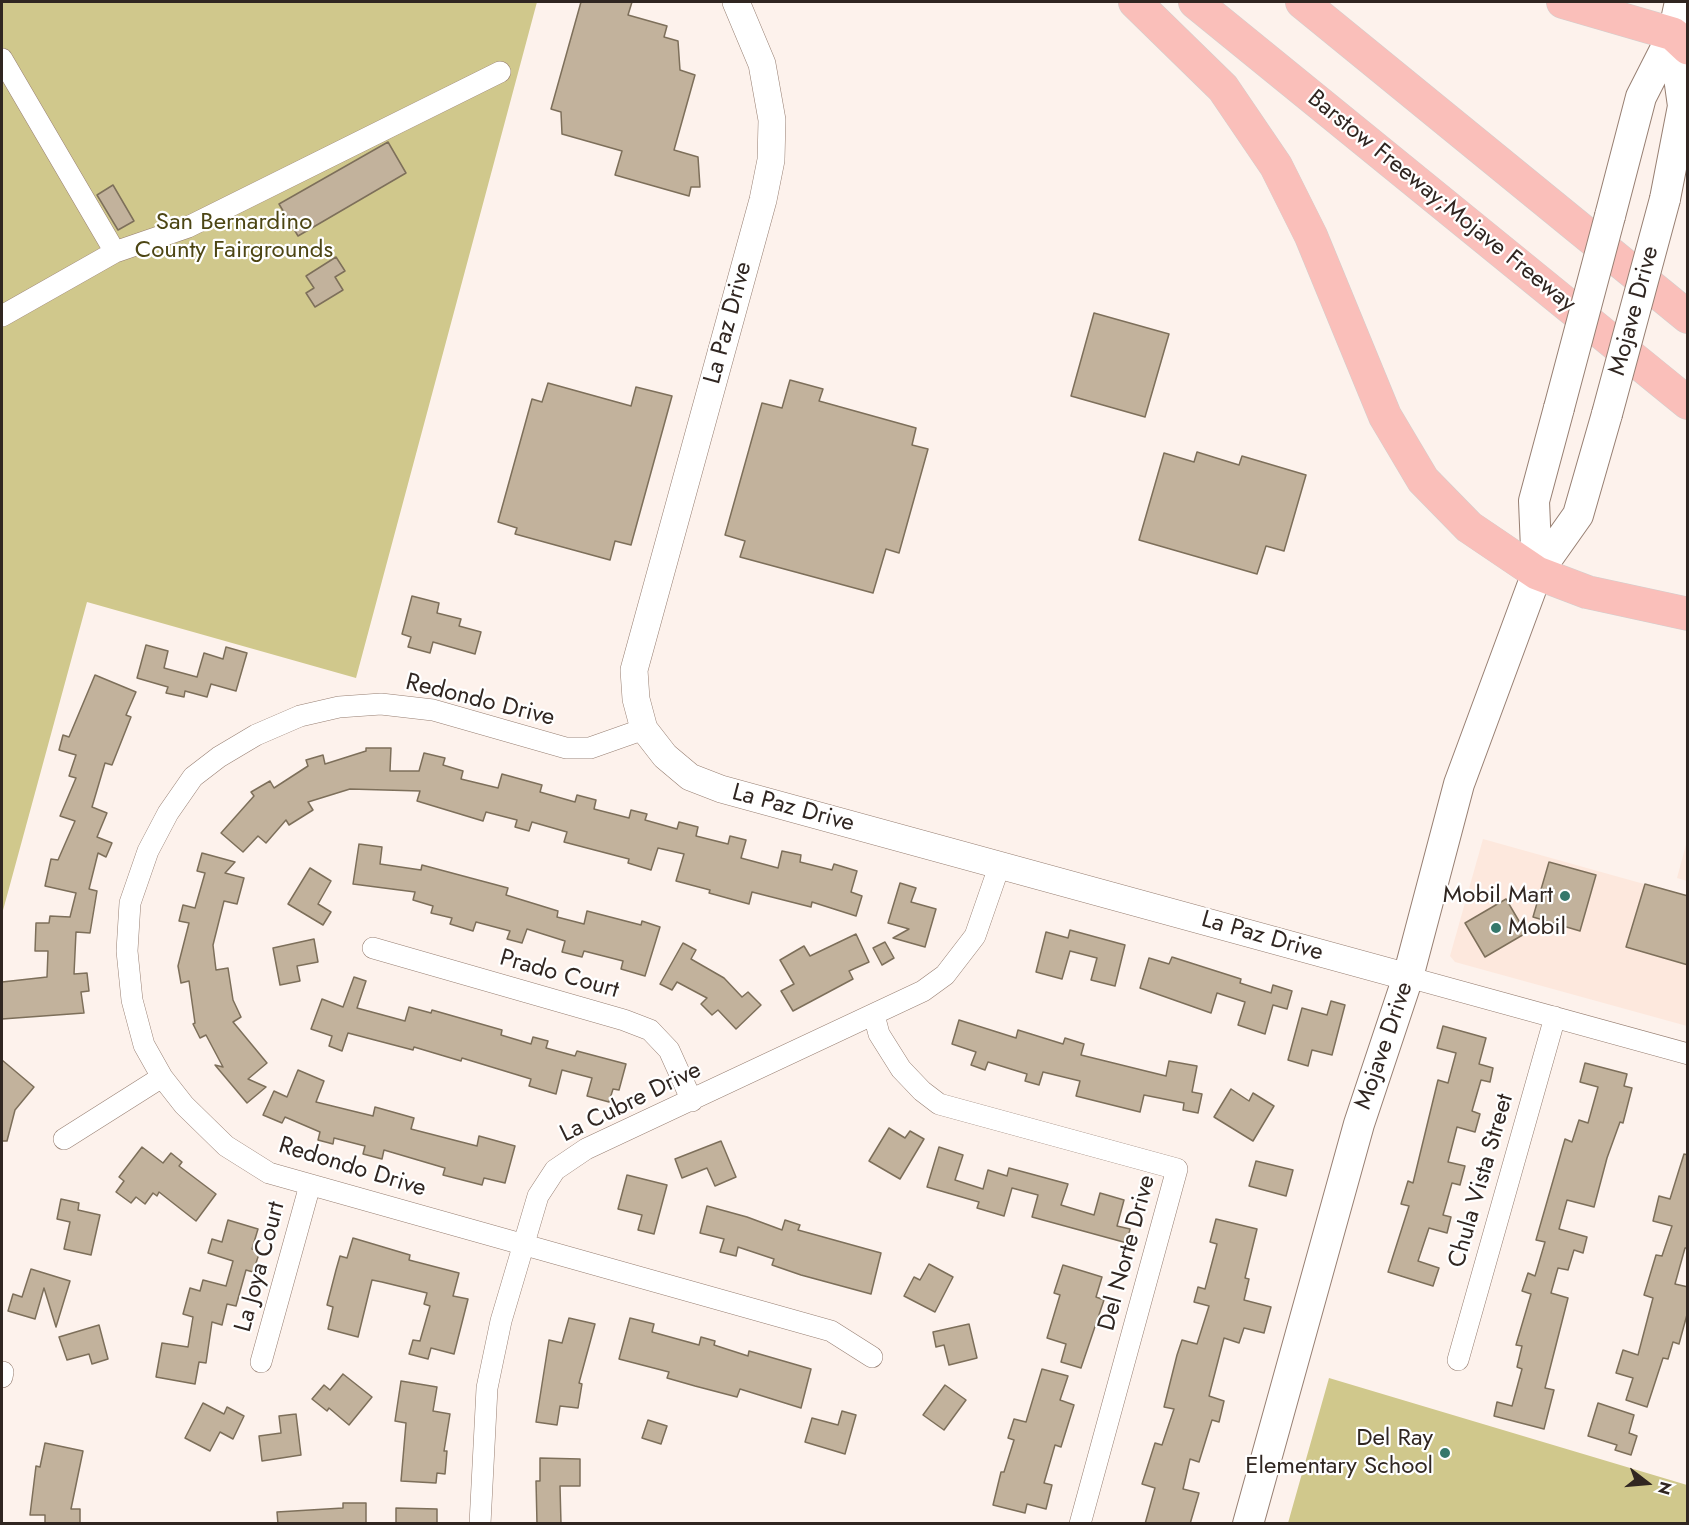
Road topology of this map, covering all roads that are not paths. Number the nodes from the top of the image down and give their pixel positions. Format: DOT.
graph roads {
  1 [pos="736,2"];
  2 [pos="1135,2"];
  3 [pos="1195,2"];
  4 [pos="1302,2"];
  5 [pos="1563,2"];
  6 [pos="1680,2"];
  7 [pos="1680,41"];
  8 [pos="2,59"];
  9 [pos="500,72"];
  10 [pos="115,252"];
  11 [pos="2,316"];
  12 [pos="1688,317"];
  13 [pos="1688,403"];
  14 [pos="1537,573"];
  15 [pos="1688,614"];
  16 [pos="644,729"];
  17 [pos="1000,864"];
  18 [pos="373,948"];
  19 [pos="1408,977"];
  20 [pos="874,1015"];
  21 [pos="1555,1017"];
  22 [pos="1688,1054"];
  23 [pos="162,1077"];
  24 [pos="692,1101"];
  25 [pos="64,1139"];
  26 [pos="310,1185"];
  27 [pos="524,1244"];
  28 [pos="872,1357"];
  29 [pos="1458,1360"];
  30 [pos="261,1362"];
  31 [pos="480,1524"];
  32 [pos="1080,1524"];
  33 [pos="1248,1524"];
  1 -- 16 [label="street, La Paz Drive"];
  2 -- 14 [label="highway"];
  3 -- 13 [label="highway, Barstow Freeway;Mojave Freeway"];
  4 -- 12 [label="highway"];
  5 -- 7 [label="highway"];
  6 -- 7 [label="main road, Mojave Drive"];
  7 -- 14 [label="main road, Mojave Drive, bridge"];
  7 -- 14 [label="main road, Mojave Drive, bridge"];
  8 -- 10 [label="street"];
  9 -- 10 [label="street"];
  10 -- 11 [label="street"];
  14 -- 15 [label="highway"];
  14 -- 19 [label="main road, Mojave Drive"];
  16 -- 17 [label="street, La Paz Drive"];
  16 -- 23 [label="street, Redondo Drive"];
  17 -- 19 [label="street, La Paz Drive"];
  17 -- 20 [label="street, La Cubre Drive"];
  18 -- 24 [label="street, Prado Court"];
  19 -- 21 [label="street, La Paz Drive"];
  19 -- 33 [label="main road, Mojave Drive"];
  20 -- 24 [label="street, La Cubre Drive"];
  20 -- 32 [label="street, Del Norte Drive"];
  21 -- 22 [label="street, La Paz Drive"];
  21 -- 29 [label="street, Chula Vista Street"];
  23 -- 25 [label="street"];
  23 -- 26 [label="street, Redondo Drive"];
  24 -- 27 [label="street, La Cubre Drive"];
  26 -- 27 [label="street, Redondo Drive"];
  26 -- 30 [label="street, La Joya Court"];
  27 -- 28 [label="street, Redondo Drive"];
  27 -- 31 [label="street, La Cubre Drive"];
}
